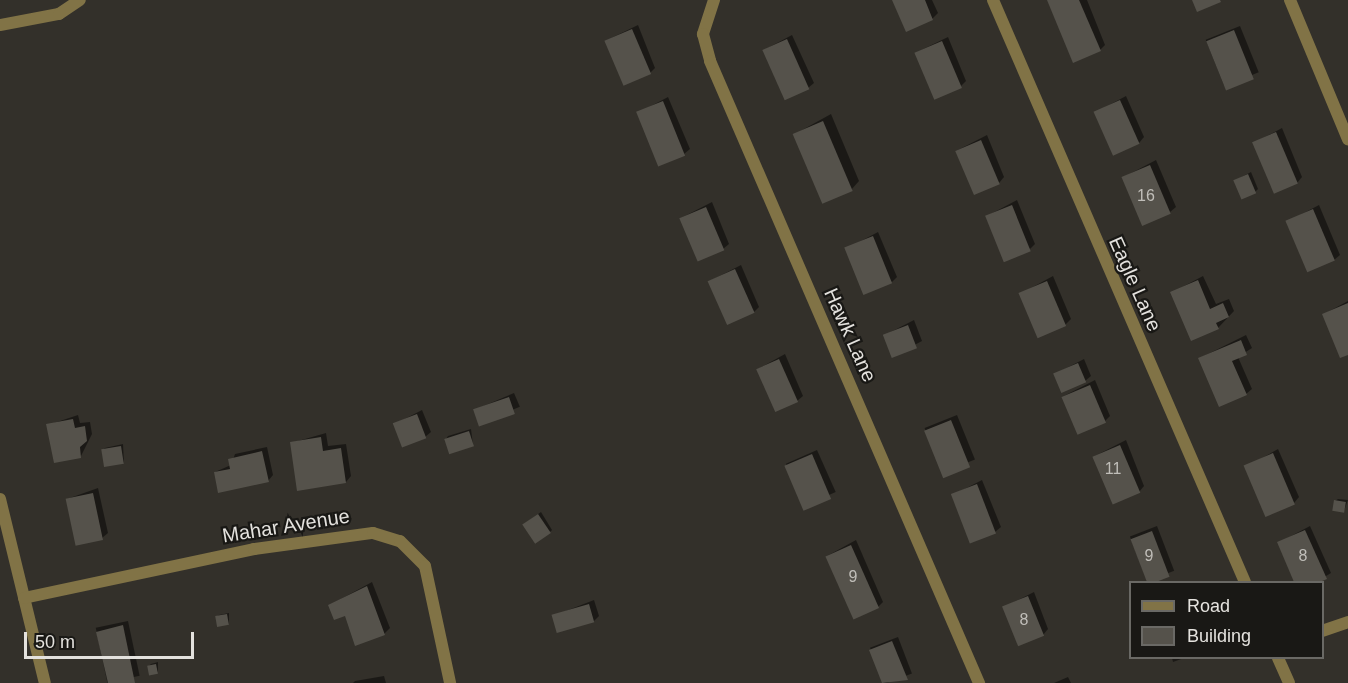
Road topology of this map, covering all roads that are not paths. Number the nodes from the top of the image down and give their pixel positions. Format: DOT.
graph roads {
  1 [pos="80,0"];
  2 [pos="714,0"];
  3 [pos="993,0"];
  4 [pos="1290,0"];
  5 [pos="0,25"];
  6 [pos="1348,139"];
  7 [pos="0,500"];
  8 [pos="1245,581"];
  9 [pos="24,598"];
  10 [pos="1348,622"];
  11 [pos="1324,631"];
  12 [pos="1279,659"];
  13 [pos="45,683"];
  14 [pos="450,683"];
  15 [pos="979,683"];
  16 [pos="1289,683"];
  1 -- 5 [label="street"];
  2 -- 15 [label="street, Hawk Lane"];
  3 -- 8 [label="street, Eagle Lane"];
  4 -- 6 [label="street"];
  7 -- 9 [label="street"];
  9 -- 13 [label="street"];
  9 -- 14 [label="street, Mahar Avenue"];
  10 -- 11 [label="street"];
  12 -- 16 [label="street"];
}
